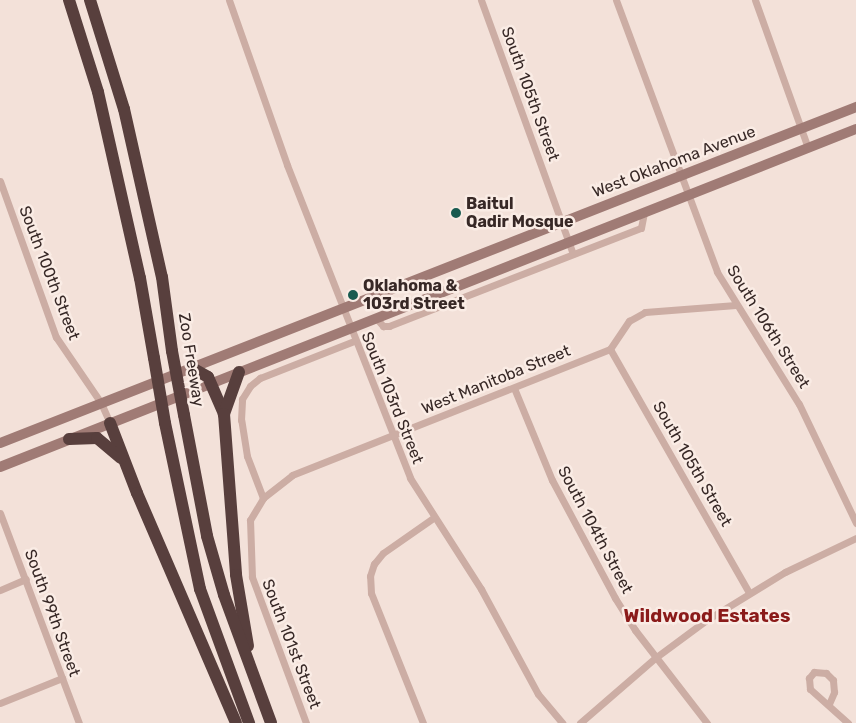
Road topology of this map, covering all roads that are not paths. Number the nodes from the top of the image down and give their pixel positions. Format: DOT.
graph roads {
  1 [pos="69,0"];
  2 [pos="90,0"];
  3 [pos="229,0"];
  4 [pos="481,0"];
  5 [pos="616,0"];
  6 [pos="756,0"];
  7 [pos="856,107"];
  8 [pos="801,129"];
  9 [pos="856,129"];
  10 [pos="808,148"];
  11 [pos="680,176"];
  12 [pos="0,181"];
  13 [pos="687,196"];
  14 [pos="644,212"];
  15 [pos="562,222"];
  16 [pos="569,242"];
  17 [pos="573,254"];
  18 [pos="736,305"];
  19 [pos="342,309"];
  20 [pos="376,318"];
  21 [pos="350,329"];
  22 [pos="354,341"];
  23 [pos="610,349"];
  24 [pos="192,368"];
  25 [pos="239,372"];
  26 [pos="212,383"];
  27 [pos="514,388"];
  28 [pos="101,404"];
  29 [pos="224,414"];
  30 [pos="110,423"];
  31 [pos="391,436"];
  32 [pos="69,439"];
  33 [pos="0,443"];
  34 [pos="125,463"];
  35 [pos="0,467"];
  36 [pos="263,498"];
  37 [pos="0,513"];
  38 [pos="434,518"];
  39 [pos="856,523"];
  40 [pos="856,538"];
  41 [pos="26,579"];
  42 [pos="0,590"];
  43 [pos="750,593"];
  44 [pos="655,658"];
  45 [pos="250,668"];
  46 [pos="62,678"];
  47 [pos="0,703"];
  48 [pos="830,704"];
  49 [pos="79,723"];
  50 [pos="236,723"];
  51 [pos="249,723"];
  52 [pos="271,723"];
  53 [pos="306,723"];
  54 [pos="423,723"];
  55 [pos="562,723"];
  56 [pos="580,723"];
  57 [pos="706,723"];
  58 [pos="848,723"];
  1 -- 51 [label="highway, bridge"];
  2 -- 45 [label="highway, Zoo Freeway, bridge"];
  3 -- 19 [label="street, South 103rd Street"];
  4 -- 15 [label="street, South 105th Street"];
  5 -- 11 [label="street, South 106th Street"];
  6 -- 8 [label="street"];
  7 -- 8 [label="main road, West Oklahoma Avenue"];
  8 -- 10 [label="street"];
  8 -- 11 [label="main road, West Oklahoma Avenue"];
  9 -- 10 [label="main road"];
  10 -- 13 [label="main road"];
  11 -- 13 [label="street, South 106th Street"];
  11 -- 15 [label="main road, West Oklahoma Avenue"];
  12 -- 28 [label="street, South 100th Street"];
  13 -- 14 [label="main road"];
  13 -- 18 [label="street, South 106th Street"];
  14 -- 16 [label="main road"];
  14 -- 17 [label="street"];
  15 -- 16 [label="street, South 105th Street"];
  15 -- 19 [label="main road, West Oklahoma Avenue"];
  16 -- 17 [label="street, South 105th Street"];
  16 -- 20 [label="main road"];
  17 -- 20 [label="street"];
  18 -- 23 [label="street"];
  18 -- 39 [label="street, South 106th Street"];
  19 -- 21 [label="street, South 103rd Street"];
  19 -- 24 [label="main road, West Oklahoma Avenue"];
  20 -- 21 [label="main road"];
  21 -- 22 [label="street, South 103rd Street"];
  21 -- 25 [label="main road"];
  22 -- 31 [label="street, South 103rd Street"];
  22 -- 36 [label="street"];
  23 -- 27 [label="street, West Manitoba Street"];
  23 -- 43 [label="street, South 105th Street"];
  24 -- 26 [label="highway"];
  24 -- 28 [label="main road, West Oklahoma Avenue"];
  25 -- 26 [label="main road"];
  25 -- 29 [label="highway"];
  26 -- 29 [label="highway"];
  26 -- 30 [label="main road"];
  27 -- 31 [label="street, West Manitoba Street"];
  27 -- 44 [label="street, South 104th Street"];
  28 -- 30 [label="street, South 100th Street"];
  28 -- 33 [label="main road, West Oklahoma Avenue"];
  29 -- 45 [label="highway"];
  30 -- 32 [label="main road"];
  30 -- 34 [label="highway"];
  31 -- 36 [label="street, West Manitoba Street"];
  31 -- 38 [label="street, South 103rd Street"];
  32 -- 34 [label="highway"];
  32 -- 35 [label="main road"];
  34 -- 50 [label="highway"];
  36 -- 53 [label="street, South 101st Street"];
  37 -- 41 [label="street, South 99th Street"];
  38 -- 54 [label="street"];
  38 -- 55 [label="street, South 103rd Street"];
  40 -- 43 [label="street"];
  41 -- 42 [label="street"];
  41 -- 46 [label="street, South 99th Street"];
  43 -- 44 [label="street"];
  44 -- 56 [label="street"];
  44 -- 57 [label="street, South 104th Street"];
  45 -- 52 [label="highway, Zoo Freeway"];
  46 -- 47 [label="street"];
  46 -- 49 [label="street, South 99th Street"];
  48 -- 48 [label="street"];
  48 -- 58 [label="street"];
}
